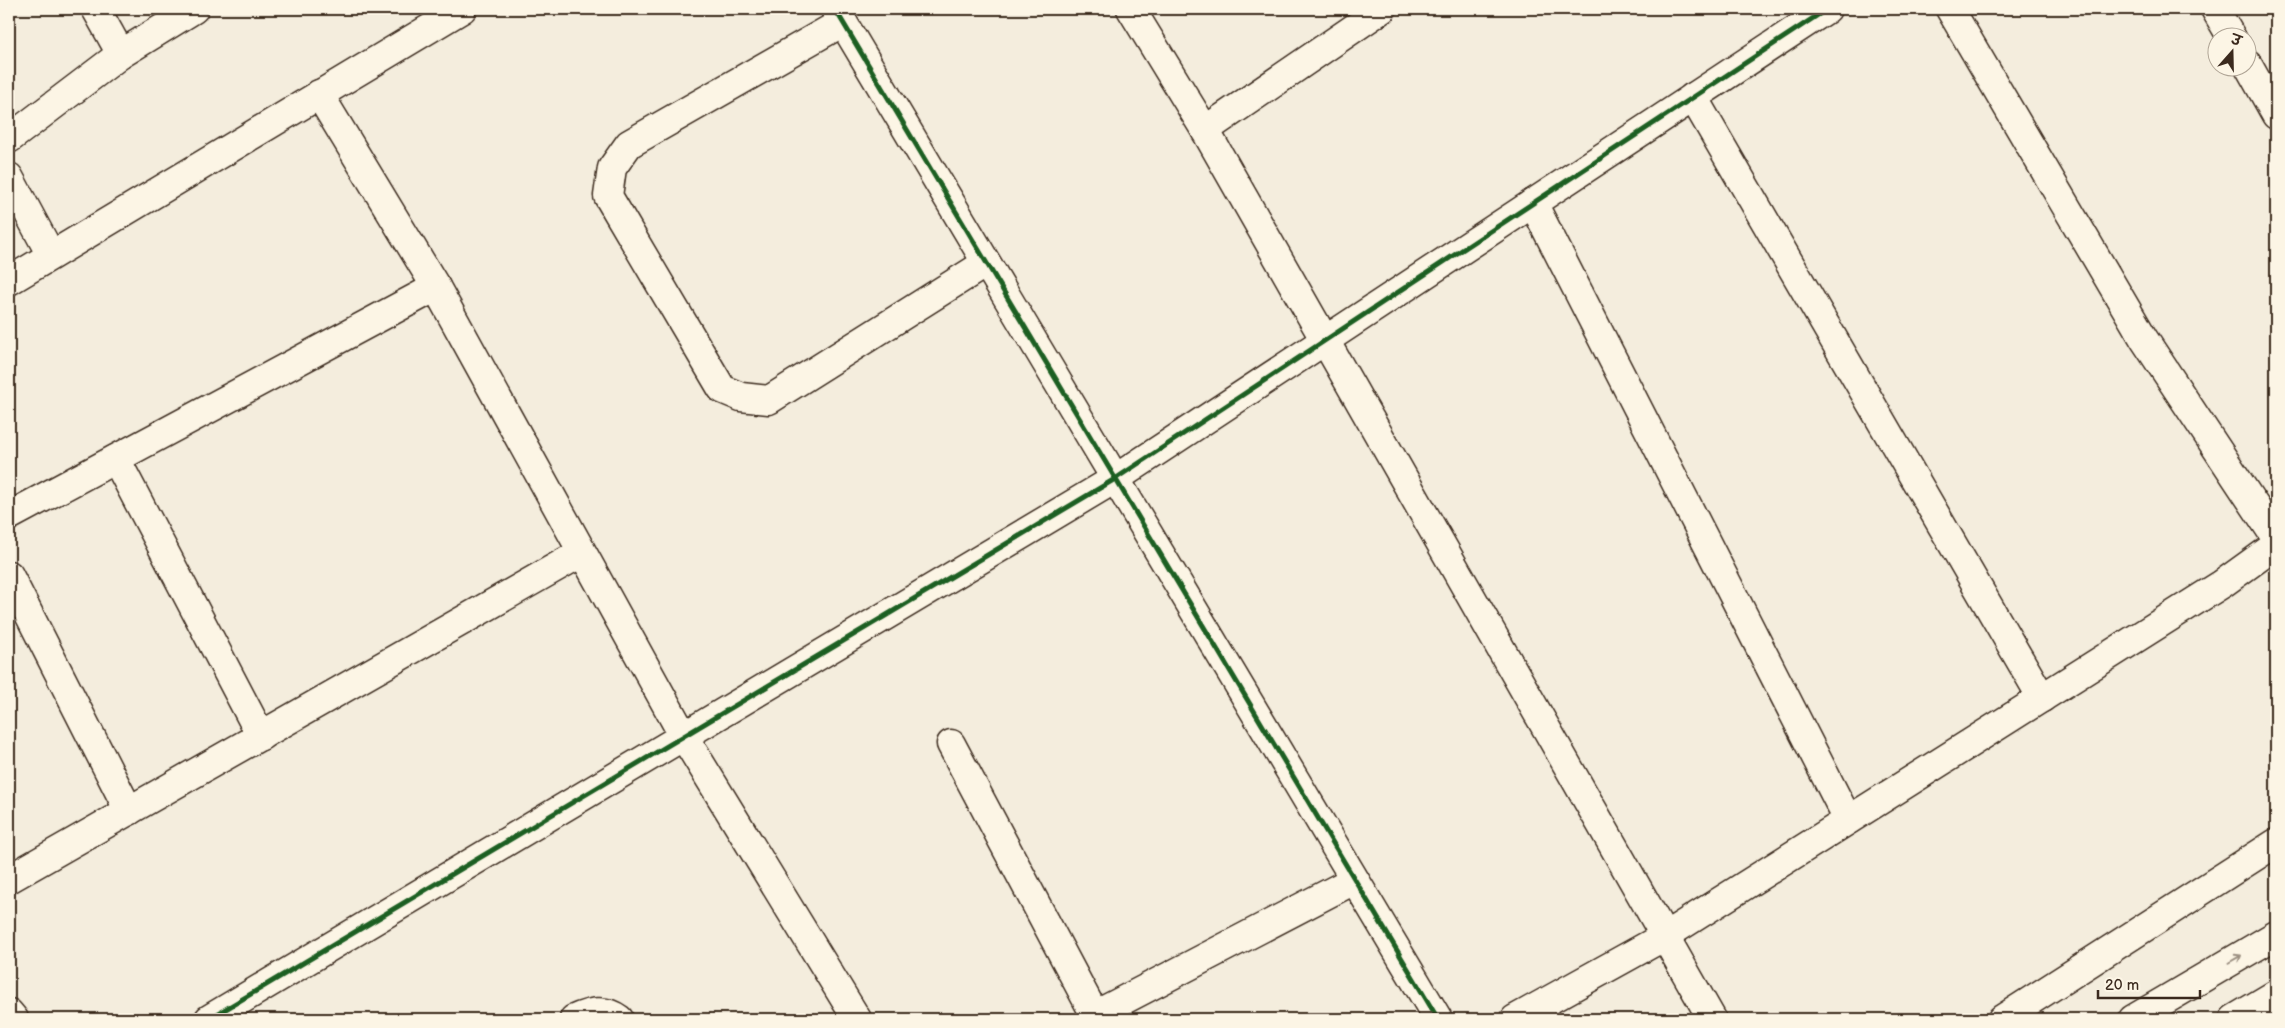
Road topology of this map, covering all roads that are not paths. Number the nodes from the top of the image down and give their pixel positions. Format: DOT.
graph roads {
  1 [pos="96,9"];
  2 [pos="194,9"];
  3 [pos="462,9"];
  4 [pos="1131,9"];
  5 [pos="1826,9"];
  6 [pos="1950,9"];
  7 [pos="2215,9"];
  8 [pos="1373,11"];
  9 [pos="839,16"];
  10 [pos="2226,28"];
  11 [pos="121,54"];
  12 [pos="2255,78"];
  13 [pos="319,94"];
  14 [pos="1693,97"];
  15 [pos="2276,115"];
  16 [pos="1205,130"];
  17 [pos="9,139"];
  18 [pos="9,177"];
  19 [pos="1533,203"];
  20 [pos="51,256"];
  21 [pos="986,263"];
  22 [pos="9,281"];
  23 [pos="436,287"];
  24 [pos="1326,340"];
  25 [pos="116,459"];
  26 [pos="1115,479"];
  27 [pos="9,516"];
  28 [pos="2276,538"];
  29 [pos="2276,545"];
  30 [pos="581,553"];
  31 [pos="9,575"];
  32 [pos="2042,698"];
  33 [pos="261,736"];
  34 [pos="682,736"];
  35 [pos="950,744"];
  36 [pos="129,811"];
  37 [pos="1848,820"];
  38 [pos="2276,843"];
  39 [pos="9,879"];
  40 [pos="1354,880"];
  41 [pos="2276,935"];
  42 [pos="1665,936"];
  43 [pos="2276,994"];
  44 [pos="9,1013"];
  45 [pos="1096,1017"];
  46 [pos="14,1019"];
  47 [pos="209,1019"];
  48 [pos="574,1019"];
  49 [pos="619,1019"];
  50 [pos="857,1019"];
  51 [pos="1438,1019"];
  52 [pos="1515,1019"];
  53 [pos="1712,1019"];
  54 [pos="2002,1019"];
  55 [pos="2133,1019"];
  56 [pos="2234,1019"];
  1 -- 11 [label="street"];
  2 -- 11 [label="street"];
  3 -- 13 [label="street"];
  4 -- 16 [label="street"];
  5 -- 14 [label="street"];
  6 -- 28 [label="street"];
  7 -- 10 [label="street"];
  8 -- 16 [label="street"];
  9 -- 21 [label="street"];
  9 -- 21 [label="street"];
  11 -- 17 [label="street"];
  12 -- 15 [label="street"];
  13 -- 20 [label="street"];
  13 -- 23 [label="street"];
  14 -- 19 [label="street"];
  14 -- 32 [label="street"];
  16 -- 24 [label="street"];
  18 -- 20 [label="street"];
  19 -- 24 [label="street"];
  19 -- 37 [label="street"];
  20 -- 22 [label="street"];
  21 -- 26 [label="street"];
  23 -- 25 [label="street"];
  23 -- 30 [label="street"];
  24 -- 26 [label="street"];
  24 -- 42 [label="street"];
  25 -- 27 [label="street"];
  25 -- 33 [label="street"];
  26 -- 34 [label="street"];
  26 -- 40 [label="street"];
  29 -- 32 [label="street"];
  30 -- 33 [label="street"];
  30 -- 34 [label="street"];
  31 -- 36 [label="street"];
  32 -- 37 [label="street"];
  33 -- 36 [label="street"];
  34 -- 47 [label="street"];
  34 -- 50 [label="street"];
  35 -- 45 [label="street"];
  36 -- 39 [label="street"];
  37 -- 42 [label="street"];
  38 -- 54 [label="street"];
  40 -- 45 [label="street"];
  40 -- 51 [label="street"];
  55 -- 41 [label="street, one-way"];
  42 -- 52 [label="street"];
  42 -- 53 [label="street"];
  43 -- 56 [label="street"];
  44 -- 46 [label="street"];
  48 -- 49 [label="street"];
}
